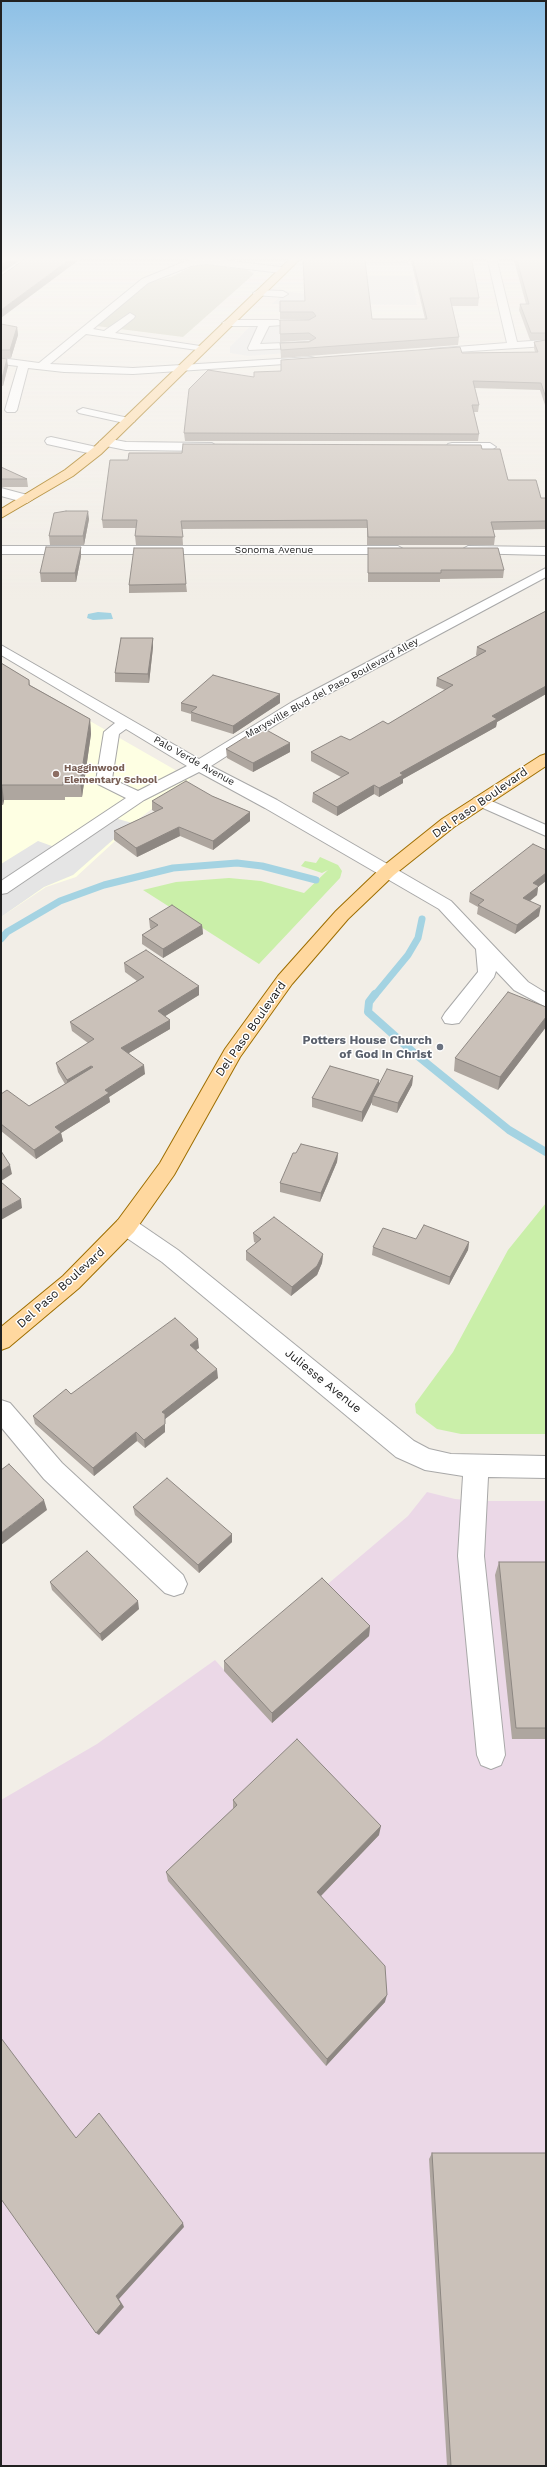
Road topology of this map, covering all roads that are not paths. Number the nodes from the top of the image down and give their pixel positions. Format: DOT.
graph roads {
  1 [pos="22,372"];
  2 [pos="176,372"];
  3 [pos="10,410"];
  4 [pos="83,411"];
  5 [pos="129,421"];
  6 [pos="51,441"];
  7 [pos="101,446"];
  8 [pos="221,447"];
  9 [pos="443,447"];
  10 [pos="490,448"];
  11 [pos="1,492"];
  12 [pos="27,499"];
  13 [pos="1,514"];
  14 [pos="1,550"];
  15 [pos="412,550"];
  16 [pos="451,550"];
  17 [pos="546,550"];
  18 [pos="546,572"];
  19 [pos="1,649"];
  20 [pos="126,722"];
  21 [pos="546,759"];
  22 [pos="199,766"];
  23 [pos="138,797"];
  24 [pos="480,801"];
  25 [pos="546,831"];
  26 [pos="388,871"];
  27 [pos="1,889"];
  28 [pos="485,950"];
  29 [pos="546,1001"];
  30 [pos="452,1018"];
  31 [pos="126,1226"];
  32 [pos="1,1340"];
  33 [pos="1,1410"];
  34 [pos="476,1467"];
  35 [pos="546,1467"];
  36 [pos="174,1584"];
  37 [pos="491,1755"];
  1 -- 3 [label="street"];
  2 -- 5 [label="main road"];
  4 -- 5 [label="street"];
  5 -- 7 [label="main road"];
  6 -- 7 [label="street"];
  7 -- 8 [label="street"];
  7 -- 12 [label="main road"];
  9 -- 10 [label="street"];
  11 -- 12 [label="street"];
  12 -- 13 [label="main road"];
  14 -- 15 [label="street, Sonoma Avenue"];
  16 -- 17 [label="street"];
  18 -- 22 [label="street, Marysville Blvd del Paso Boulevard Alley"];
  19 -- 20 [label="street, Palo Verde Avenue"];
  20 -- 22 [label="street, Palo Verde Avenue"];
  20 -- 23 [label="street"];
  21 -- 24 [label="main road, Del Paso Boulevard"];
  22 -- 23 [label="street, Marysville Blvd del Paso Boulevard Alley"];
  22 -- 26 [label="street, Palo Verde Avenue"];
  23 -- 27 [label="street, Marysville Blvd del Paso Boulevard Alley"];
  24 -- 25 [label="street"];
  24 -- 26 [label="main road, Del Paso Boulevard"];
  26 -- 28 [label="street, Palo Verde Avenue"];
  26 -- 31 [label="main road, Del Paso Boulevard"];
  28 -- 29 [label="street, Palo Verde Avenue"];
  28 -- 30 [label="street"];
  31 -- 32 [label="main road, Del Paso Boulevard"];
  31 -- 34 [label="street, Juliesse Avenue"];
  33 -- 36 [label="street"];
  34 -- 35 [label="street, Juliesse Avenue"];
  34 -- 37 [label="street"];
}
